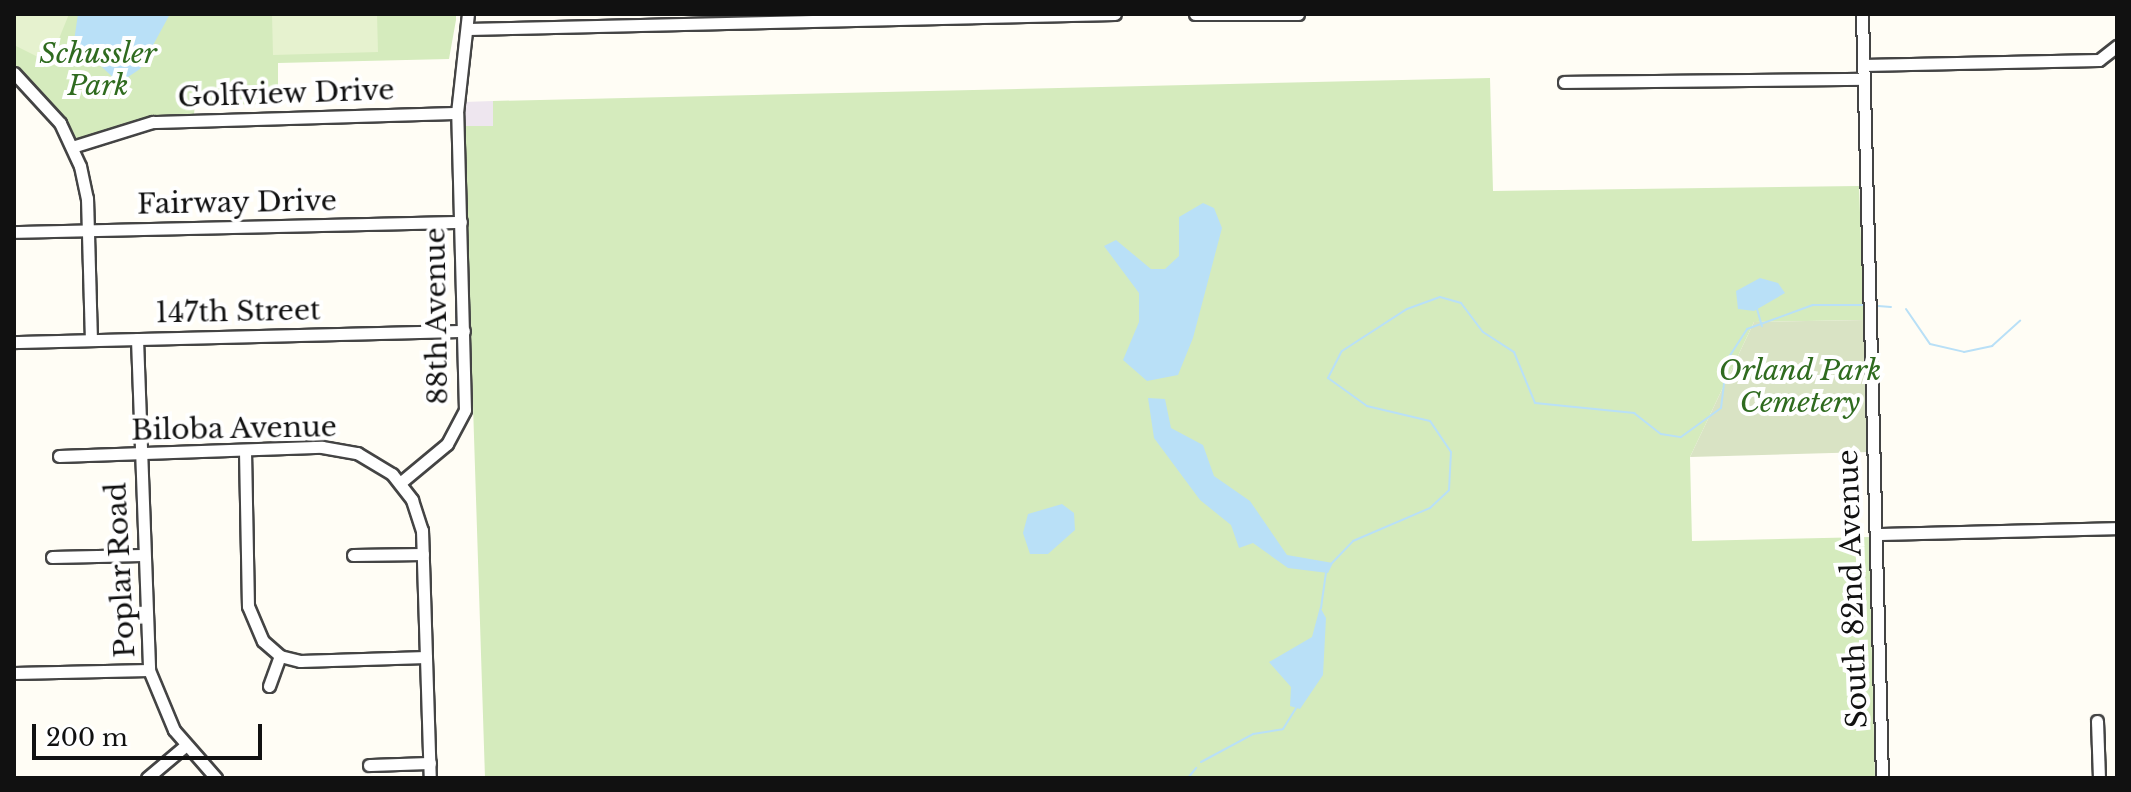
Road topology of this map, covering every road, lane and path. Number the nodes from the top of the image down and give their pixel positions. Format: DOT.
graph roads {
  1 [pos="468,14"];
  2 [pos="1106,14"];
  3 [pos="1115,14"];
  4 [pos="1195,14"];
  5 [pos="1298,14"];
  6 [pos="1862,14"];
  7 [pos="1217,15"];
  8 [pos="686,19"];
  9 [pos="576,20"];
  10 [pos="468,29"];
  11 [pos="2117,46"];
  12 [pos="1863,65"];
  13 [pos="14,73"];
  14 [pos="1863,79"];
  15 [pos="1564,82"];
  16 [pos="457,113"];
  17 [pos="72,147"];
  18 [pos="461,222"];
  19 [pos="89,230"];
  20 [pos="14,232"];
  21 [pos="464,331"];
  22 [pos="137,339"];
  23 [pos="91,340"];
  24 [pos="14,342"];
  25 [pos="245,451"];
  26 [pos="140,453"];
  27 [pos="59,456"];
  28 [pos="400,483"];
  29 [pos="2117,528"];
  30 [pos="1876,534"];
  31 [pos="423,554"];
  32 [pos="142,555"];
  33 [pos="353,555"];
  34 [pos="52,557"];
  35 [pos="280,656"];
  36 [pos="426,657"];
  37 [pos="149,670"];
  38 [pos="14,673"];
  39 [pos="269,686"];
  40 [pos="2097,721"];
  41 [pos="185,746"];
  42 [pos="430,763"];
  43 [pos="369,765"];
  44 [pos="147,778"];
  45 [pos="216,778"];
  46 [pos="430,778"];
  47 [pos="1882,778"];
  48 [pos="2099,778"];
  1 -- 10 [label="street, 88th Avenue"];
  2 -- 3 [label="street"];
  2 -- 8 [label="street"];
  4 -- 7 [label="street"];
  5 -- 7 [label="street"];
  6 -- 12 [label="street, South 82nd Avenue"];
  8 -- 9 [label="street"];
  9 -- 10 [label="street"];
  10 -- 16 [label="street, 88th Avenue"];
  11 -- 12 [label="street"];
  12 -- 14 [label="street, South 82nd Avenue"];
  13 -- 17 [label="street"];
  14 -- 15 [label="street"];
  14 -- 30 [label="street, South 82nd Avenue"];
  16 -- 17 [label="street, Golfview Drive"];
  16 -- 18 [label="street, 88th Avenue"];
  17 -- 19 [label="street"];
  18 -- 19 [label="street, Fairway Drive"];
  18 -- 21 [label="street, 88th Avenue"];
  19 -- 20 [label="street, Fairway Drive"];
  19 -- 23 [label="street"];
  21 -- 22 [label="street, 147th Street"];
  21 -- 28 [label="street, 88th Avenue"];
  22 -- 23 [label="street, 147th Street"];
  22 -- 26 [label="street, Poplar Road"];
  23 -- 24 [label="street, 147th Street"];
  25 -- 26 [label="street, Biloba Avenue"];
  25 -- 28 [label="street, Biloba Avenue"];
  25 -- 35 [label="street"];
  26 -- 27 [label="street, Biloba Avenue"];
  26 -- 32 [label="street, Poplar Road"];
  28 -- 31 [label="street"];
  29 -- 30 [label="street"];
  30 -- 47 [label="street, South 82nd Avenue"];
  31 -- 33 [label="street"];
  31 -- 36 [label="street"];
  32 -- 34 [label="street"];
  32 -- 37 [label="street, Poplar Road"];
  35 -- 36 [label="street"];
  35 -- 39 [label="street"];
  36 -- 42 [label="street"];
  37 -- 38 [label="street"];
  37 -- 41 [label="street, Poplar Road"];
  40 -- 48 [label="street"];
  41 -- 44 [label="street"];
  41 -- 45 [label="street, Poplar Road"];
  42 -- 43 [label="street"];
  42 -- 46 [label="street"];
}
